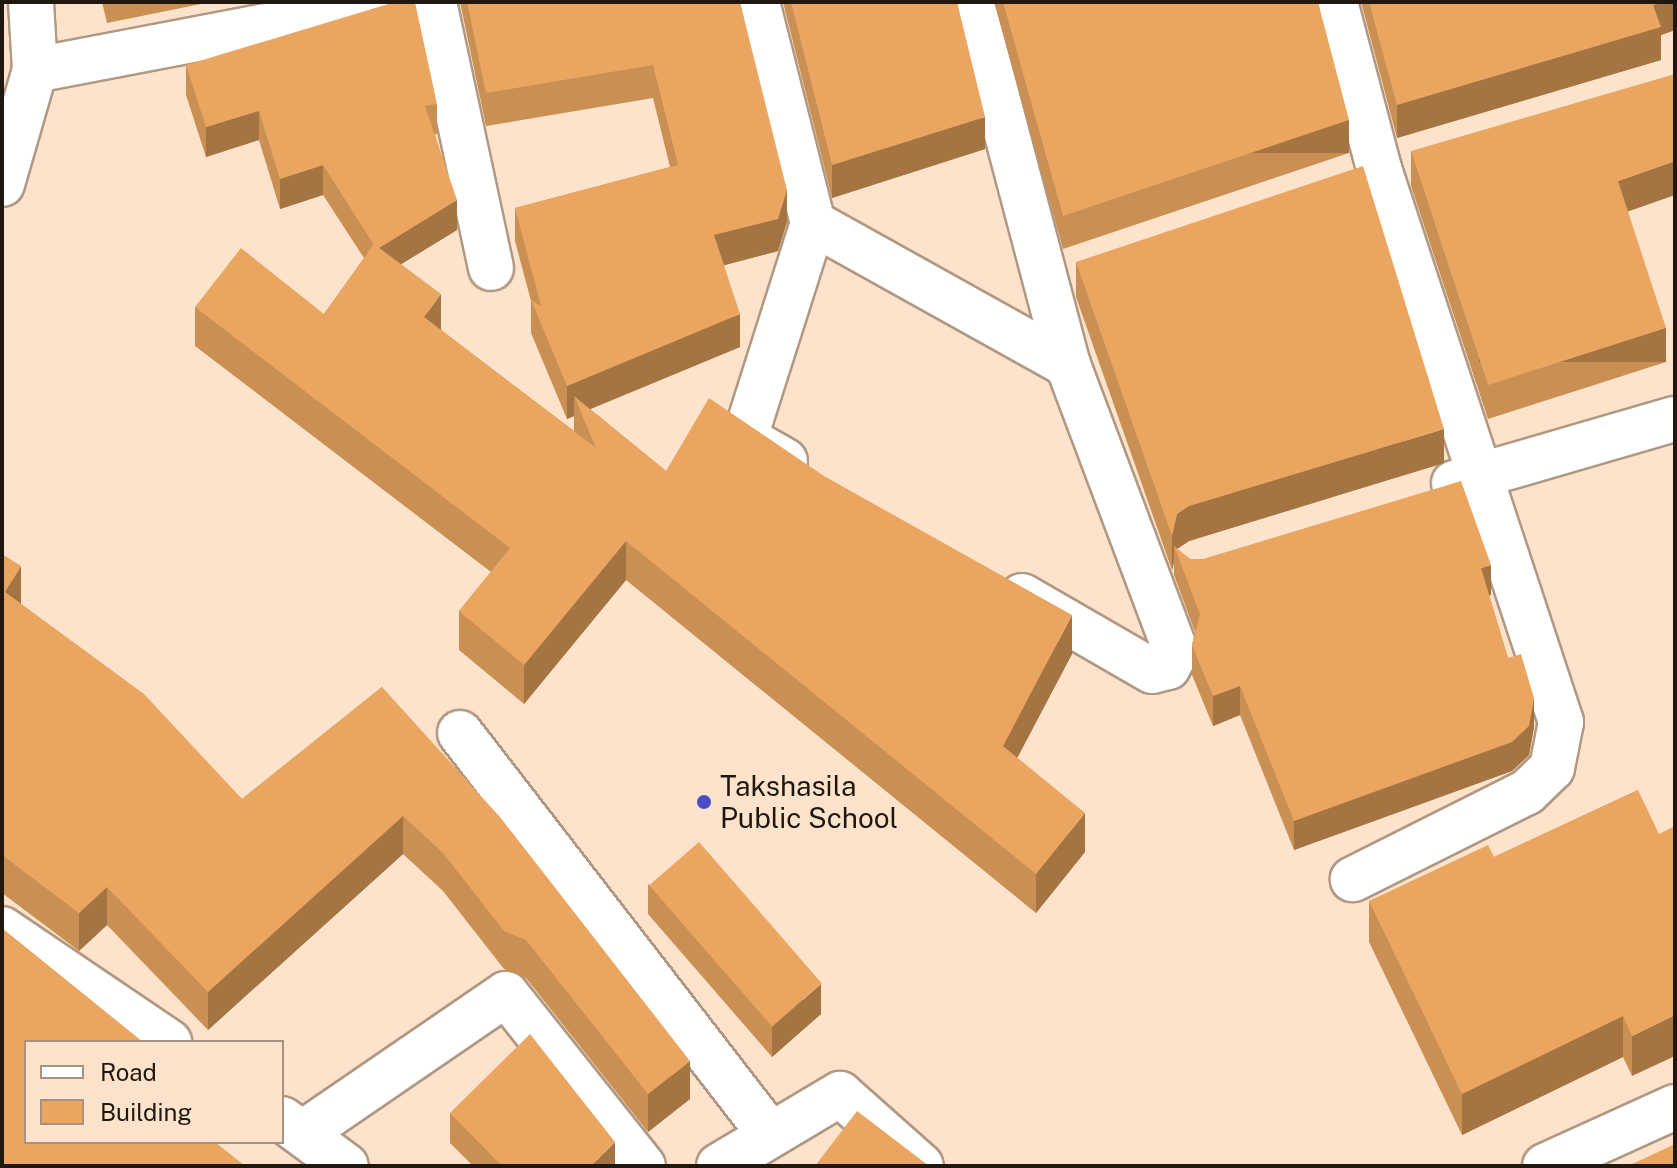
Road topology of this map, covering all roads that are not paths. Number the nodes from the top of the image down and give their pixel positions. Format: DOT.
graph roads {
  1 [pos="31,2"];
  2 [pos="390,2"];
  3 [pos="434,2"];
  4 [pos="757,2"];
  5 [pos="972,2"];
  6 [pos="1335,2"];
  7 [pos="35,70"];
  8 [pos="1424,156"];
  9 [pos="5,165"];
  10 [pos="1379,169"];
  11 [pos="1334,184"];
  12 [pos="813,223"];
  13 [pos="1093,265"];
  14 [pos="491,268"];
  15 [pos="1048,280"];
  16 [pos="1068,365"];
  17 [pos="1675,419"];
  18 [pos="1482,475"];
  19 [pos="826,484"];
  20 [pos="1406,498"];
  21 [pos="989,578"];
  22 [pos="460,733"];
  23 [pos="1353,879"];
  24 [pos="2,929"];
  25 [pos="166,1040"];
  26 [pos="1675,1107"];
  27 [pos="293,1126"];
  28 [pos="769,1133"];
  29 [pos="346,1166"];
  30 [pos="643,1166"];
  31 [pos="719,1166"];
  32 [pos="921,1166"];
  33 [pos="1545,1166"];
  1 -- 7 [label="street"];
  2 -- 7 [label="street"];
  3 -- 14 [label="street"];
  4 -- 12 [label="street"];
  5 -- 15 [label="street"];
  6 -- 10 [label="street"];
  7 -- 9 [label="street"];
  8 -- 10 [label="street"];
  10 -- 11 [label="street"];
  10 -- 18 [label="street"];
  12 -- 16 [label="street"];
  12 -- 19 [label="street"];
  13 -- 15 [label="street"];
  15 -- 16 [label="street"];
  16 -- 21 [label="street"];
  17 -- 18 [label="street"];
  18 -- 20 [label="street"];
  18 -- 23 [label="street"];
  22 -- 28 [label="street"];
  24 -- 25 [label="street"];
  26 -- 33 [label="street"];
  27 -- 29 [label="street"];
  27 -- 30 [label="street"];
  28 -- 31 [label="street"];
  28 -- 32 [label="street"];
}
